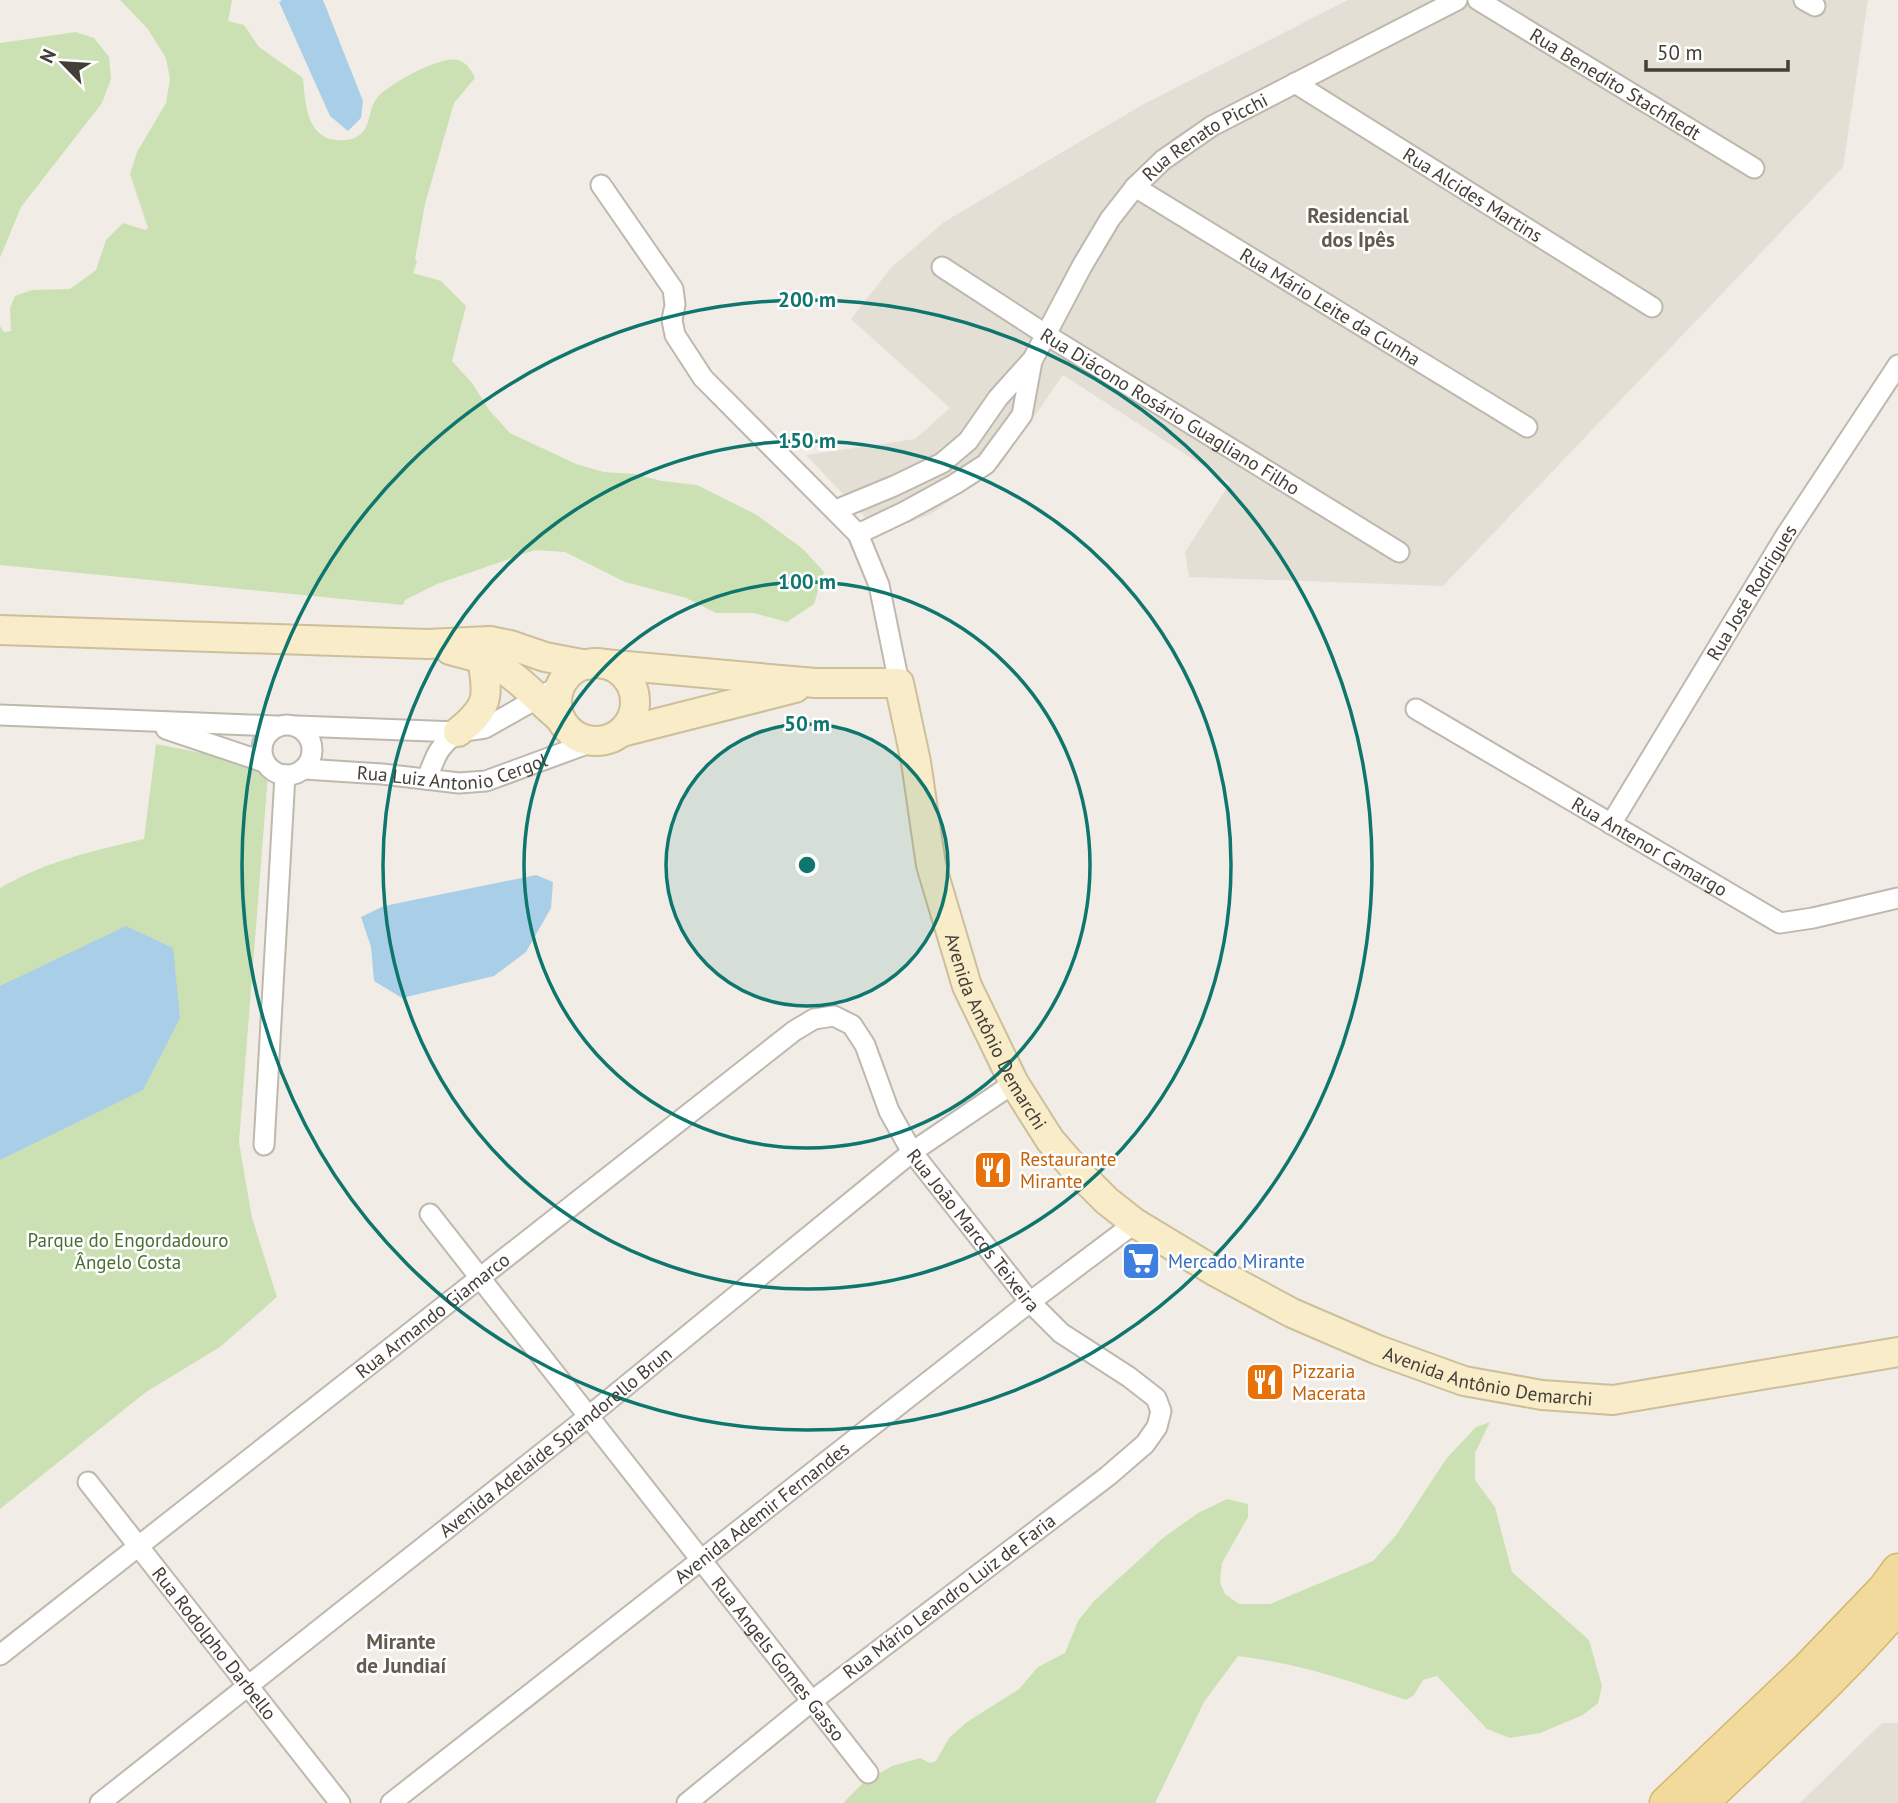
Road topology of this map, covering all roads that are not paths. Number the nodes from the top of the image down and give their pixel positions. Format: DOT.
graph roads {
  1 [pos="1457,0"];
  2 [pos="1478,0"];
  3 [pos="1295,83"];
  4 [pos="1754,168"];
  5 [pos="601,185"];
  6 [pos="1135,187"];
  7 [pos="942,267"];
  8 [pos="1651,307"];
  9 [pos="1045,334"];
  10 [pos="1033,359"];
  11 [pos="1898,365"];
  12 [pos="1527,428"];
  13 [pos="836,510"];
  14 [pos="858,534"];
  15 [pos="1399,552"];
  16 [pos="0,630"];
  17 [pos="427,644"];
  18 [pos="482,659"];
  19 [pos="595,664"];
  20 [pos="815,683"];
  21 [pos="899,683"];
  22 [pos="549,692"];
  23 [pos="1416,709"];
  24 [pos="0,715"];
  25 [pos="145,722"];
  26 [pos="276,726"];
  27 [pos="296,726"];
  28 [pos="458,732"];
  29 [pos="609,737"];
  30 [pos="264,762"];
  31 [pos="304,769"];
  32 [pos="285,775"];
  33 [pos="427,779"];
  34 [pos="1611,824"];
  35 [pos="1898,898"];
  36 [pos="865,1045"];
  37 [pos="1014,1083"];
  38 [pos="264,1145"];
  39 [pos="912,1152"];
  40 [pos="430,1214"];
  41 [pos="1135,1223"];
  42 [pos="481,1278"];
  43 [pos="1030,1302"];
  44 [pos="1898,1352"];
  45 [pos="1129,1377"];
  46 [pos="589,1416"];
  47 [pos="88,1482"];
  48 [pos="138,1546"];
  49 [pos="701,1560"];
  50 [pos="1898,1570"];
  51 [pos="1891,1622"];
  52 [pos="0,1654"];
  53 [pos="247,1686"];
  54 [pos="812,1701"];
  55 [pos="868,1773"];
  56 [pos="100,1803"];
  57 [pos="340,1803"];
  58 [pos="391,1803"];
  59 [pos="687,1803"];
  60 [pos="1666,1803"];
  61 [pos="1702,1803"];
  1 -- 3 [label="street, Rua Renato Picchi"];
  2 -- 4 [label="street, Rua Benedito Stachfledt"];
  3 -- 6 [label="street, Rua Renato Picchi"];
  3 -- 8 [label="street, Rua Alcides Martins"];
  5 -- 13 [label="street, Avenida Antônio Demarchi"];
  6 -- 9 [label="street, Rua Renato Picchi"];
  6 -- 12 [label="street, Rua Mário Leite da Cunha"];
  7 -- 9 [label="street, Rua Diácono Rosário Guagliano Filho"];
  9 -- 10 [label="street, Rua Renato Picchi"];
  9 -- 15 [label="street, Rua Diácono Rosário Guagliano Filho"];
  10 -- 13 [label="street, Rua Renato Picchi"];
  10 -- 14 [label="street, Rua Renato Picchi"];
  11 -- 34 [label="street, Rua José Rodrigues"];
  13 -- 14 [label="street, Avenida Antônio Demarchi"];
  14 -- 21 [label="street, Avenida Antônio Demarchi"];
  16 -- 17 [label="street"];
  17 -- 18 [label="street"];
  17 -- 19 [label="street"];
  18 -- 22 [label="street"];
  18 -- 28 [label="street"];
  19 -- 20 [label="street"];
  19 -- 22 [label="street"];
  19 -- 29 [label="street"];
  20 -- 21 [label="street"];
  20 -- 29 [label="street"];
  21 -- 37 [label="street, Avenida Antônio Demarchi"];
  22 -- 28 [label="street, Rua Luiz Antonio Cergol"];
  22 -- 29 [label="street"];
  23 -- 34 [label="street, Rua Antenor Camargo"];
  24 -- 25 [label="street, Rua Luiz Antonio Cergol"];
  25 -- 26 [label="street, Rua Luiz Antonio Cergol"];
  25 -- 30 [label="street, Rua Luiz Antonio Cergol"];
  26 -- 27 [label="street, Rua Luiz Antonio Cergol"];
  26 -- 30 [label="street"];
  27 -- 28 [label="street, Rua Luiz Antonio Cergol"];
  27 -- 31 [label="street"];
  28 -- 33 [label="street"];
  29 -- 33 [label="street, Rua Luiz Antonio Cergol"];
  30 -- 32 [label="street, Rua Luiz Antonio Cergol"];
  31 -- 32 [label="street, Rua Luiz Antonio Cergol"];
  31 -- 33 [label="street, Rua Luiz Antonio Cergol"];
  32 -- 38 [label="street"];
  34 -- 35 [label="street, Rua Antenor Camargo"];
  36 -- 39 [label="street, Rua João Marcos Teixeira"];
  36 -- 42 [label="street, Rua Armando Giamarco"];
  37 -- 39 [label="street, Avenida Adelaide Spiandorello Brun"];
  37 -- 41 [label="street, Avenida Antônio Demarchi"];
  39 -- 43 [label="street, Rua João Marcos Teixeira"];
  39 -- 46 [label="street, Avenida Adelaide Spiandorello Brun"];
  40 -- 42 [label="street, Rua Angels Gomes Gasso"];
  41 -- 43 [label="street, Avenida Ademir Fernandes"];
  41 -- 44 [label="street, Avenida Antônio Demarchi"];
  42 -- 46 [label="street, Rua Angels Gomes Gasso"];
  42 -- 48 [label="street, Rua Armando Giamarco"];
  43 -- 45 [label="street, Rua João Marcos Teixeira"];
  43 -- 49 [label="street, Avenida Ademir Fernandes"];
  45 -- 54 [label="street, Rua Mário Leandro Luiz de Faria"];
  46 -- 49 [label="street, Rua Angels Gomes Gasso"];
  46 -- 53 [label="street, Avenida Adelaide Spiandorello Brun"];
  47 -- 48 [label="street, Rua Rodolpho Darbello"];
  48 -- 52 [label="street, Rua Armando Giamarco"];
  48 -- 53 [label="street, Rua Rodolpho Darbello"];
  49 -- 54 [label="street, Rua Angels Gomes Gasso"];
  49 -- 58 [label="street, Avenida Ademir Fernandes"];
  50 -- 60 [label="main road"];
  51 -- 61 [label="main road"];
  53 -- 56 [label="street, Avenida Adelaide Spiandorello Brun"];
  53 -- 57 [label="street, Rua Rodolpho Darbello"];
  54 -- 55 [label="street, Rua Angels Gomes Gasso"];
  54 -- 59 [label="street, Rua Mário Leandro Luiz de Faria"];
}
